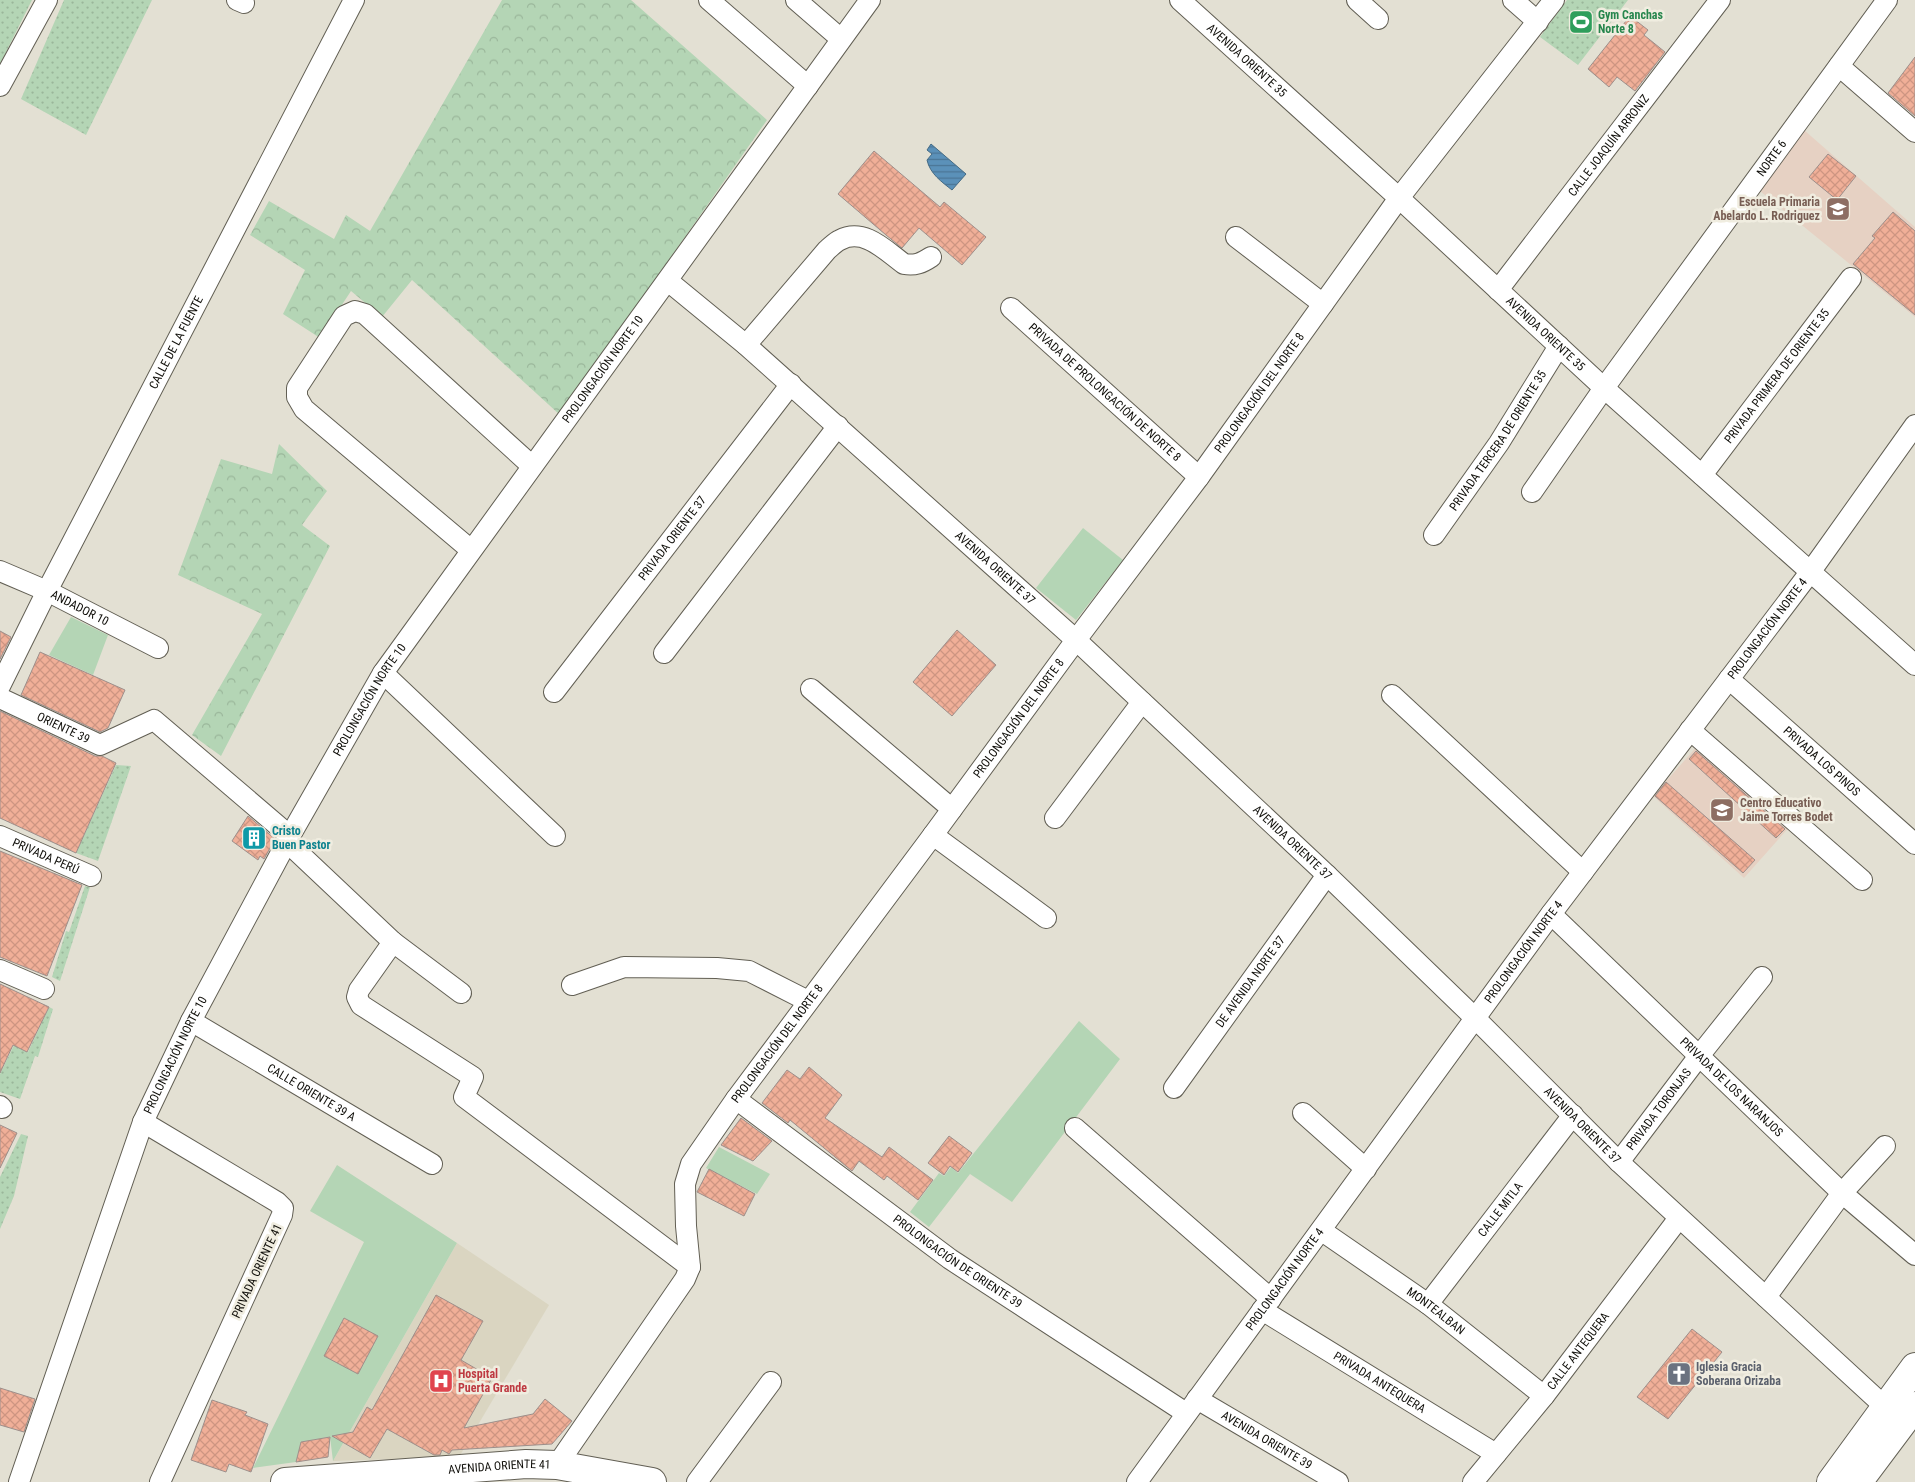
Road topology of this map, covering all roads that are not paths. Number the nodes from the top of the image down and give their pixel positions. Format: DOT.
graph roads {
  1 [pos="47,0"];
  2 [pos="354,0"];
  3 [pos="709,0"];
  4 [pos="796,0"];
  5 [pos="870,0"];
  6 [pos="1180,0"];
  7 [pos="1357,0"];
  8 [pos="1513,0"];
  9 [pos="1554,0"];
  10 [pos="1720,0"];
  11 [pos="1887,0"];
  12 [pos="1378,18"];
  13 [pos="1538,22"];
  14 [pos="841,39"];
  15 [pos="1839,66"];
  16 [pos="0,86"];
  17 [pos="808,86"];
  18 [pos="1915,132"];
  19 [pos="1399,198"];
  20 [pos="1236,237"];
  21 [pos="931,257"];
  22 [pos="1851,278"];
  23 [pos="668,281"];
  24 [pos="1498,290"];
  25 [pos="1323,304"];
  26 [pos="1011,308"];
  27 [pos="746,345"];
  28 [pos="1558,346"];
  29 [pos="791,384"];
  30 [pos="1604,388"];
  31 [pos="1915,425"];
  32 [pos="838,426"];
  33 [pos="532,466"];
  34 [pos="1702,475"];
  35 [pos="1199,477"];
  36 [pos="1532,492"];
  37 [pos="1434,535"];
  38 [pos="470,550"];
  39 [pos="0,571"];
  40 [pos="1811,571"];
  41 [pos="47,591"];
  42 [pos="1076,640"];
  43 [pos="158,648"];
  44 [pos="664,653"];
  45 [pos="1915,665"];
  46 [pos="383,673"];
  47 [pos="1729,679"];
  48 [pos="0,686"];
  49 [pos="810,689"];
  50 [pos="554,692"];
  51 [pos="1392,695"];
  52 [pos="0,698"];
  53 [pos="1142,702"];
  54 [pos="1690,730"];
  55 [pos="952,809"];
  56 [pos="1055,818"];
  57 [pos="933,835"];
  58 [pos="0,836"];
  59 [pos="555,836"];
  60 [pos="288,839"];
  61 [pos="1915,844"];
  62 [pos="1583,872"];
  63 [pos="1328,875"];
  64 [pos="90,876"];
  65 [pos="1862,880"];
  66 [pos="1551,914"];
  67 [pos="1046,918"];
  68 [pos="393,942"];
  69 [pos="0,970"];
  70 [pos="1762,977"];
  71 [pos="572,985"];
  72 [pos="44,989"];
  73 [pos="461,993"];
  74 [pos="808,1001"];
  75 [pos="1475,1018"];
  76 [pos="192,1021"];
  77 [pos="1699,1056"];
  78 [pos="1174,1088"];
  79 [pos="736,1099"];
  80 [pos="1304,1113"];
  81 [pos="1573,1115"];
  82 [pos="143,1122"];
  83 [pos="1075,1128"];
  84 [pos="1885,1146"];
  85 [pos="1619,1162"];
  86 [pos="432,1164"];
  87 [pos="1366,1169"];
  88 [pos="1842,1194"];
  89 [pos="1679,1218"];
  90 [pos="1322,1231"];
  91 [pos="1915,1255"];
  92 [pos="690,1267"];
  93 [pos="1766,1298"];
  94 [pos="1428,1304"];
  95 [pos="1267,1305"];
  96 [pos="1915,1367"];
  97 [pos="771,1382"];
  98 [pos="1544,1396"];
  99 [pos="1192,1406"];
  100 [pos="1901,1412"];
  101 [pos="1496,1454"];
  102 [pos="557,1465"];
  103 [pos="523,1473"];
  104 [pos="19,1482"];
  105 [pos="160,1482"];
  106 [pos="285,1482"];
  107 [pos="652,1482"];
  108 [pos="696,1482"];
  109 [pos="1137,1482"];
  110 [pos="1338,1482"];
  111 [pos="1473,1482"];
  112 [pos="1830,1482"];
  113 [pos="1858,1482"];
  1 -- 16 [label="street"];
  2 -- 41 [label="street, CALLE DE LA FUENTE"];
  3 -- 17 [label="street"];
  4 -- 14 [label="street"];
  5 -- 14 [label="street, PROLONGACIÓN NORTE 10"];
  6 -- 19 [label="street, AVENIDA ORIENTE 35"];
  7 -- 12 [label="street"];
  8 -- 13 [label="street"];
  9 -- 13 [label="street, PROLONGACIÓN DEL NORTE 8"];
  10 -- 24 [label="street, CALLE JOAQUÍN ARRONIZ"];
  11 -- 15 [label="street, NORTE 6"];
  13 -- 19 [label="street, PROLONGACIÓN DEL NORTE 8"];
  14 -- 17 [label="street, PROLONGACIÓN NORTE 10"];
  15 -- 18 [label="street"];
  15 -- 30 [label="street, NORTE 6"];
  17 -- 23 [label="street, PROLONGACIÓN NORTE 10"];
  19 -- 24 [label="street, AVENIDA ORIENTE 35"];
  19 -- 25 [label="street, PROLONGACIÓN DEL NORTE 8"];
  20 -- 25 [label="street"];
  21 -- 27 [label="street"];
  22 -- 34 [label="street, PRIVADA PRIMERA DE ORIENTE 35"];
  23 -- 27 [label="street, AVENIDA ORIENTE 37"];
  23 -- 33 [label="street, PROLONGACIÓN NORTE 10"];
  24 -- 28 [label="street, AVENIDA ORIENTE 35"];
  25 -- 35 [label="street, PROLONGACIÓN DEL NORTE 8"];
  26 -- 35 [label="street, PRIVADA DE PROLONGACIÓN DE NORTE 8"];
  27 -- 29 [label="street, AVENIDA ORIENTE 37"];
  28 -- 30 [label="street, AVENIDA ORIENTE 35"];
  28 -- 37 [label="street, PRIVADA TERCERA DE ORIENTE 35"];
  29 -- 32 [label="street, AVENIDA ORIENTE 37"];
  29 -- 50 [label="street, PRIVADA ORIENTE 37"];
  30 -- 34 [label="street, AVENIDA ORIENTE 35"];
  30 -- 36 [label="street, NORTE 6"];
  31 -- 40 [label="street, PROLONGACIÓN NORTE 4"];
  32 -- 42 [label="street, AVENIDA ORIENTE 37"];
  32 -- 44 [label="street"];
  33 -- 38 [label="street, PROLONGACIÓN NORTE 10"];
  33 -- 38 [label="street"];
  34 -- 40 [label="street, AVENIDA ORIENTE 35"];
  35 -- 42 [label="street, PROLONGACIÓN DEL NORTE 8"];
  38 -- 46 [label="street, PROLONGACIÓN NORTE 10"];
  39 -- 41 [label="street, ANDADOR 10"];
  40 -- 45 [label="street, AVENIDA ORIENTE 35"];
  40 -- 47 [label="street, PROLONGACIÓN NORTE 4"];
  41 -- 43 [label="street, ANDADOR 10"];
  41 -- 48 [label="street, CALLE DE LA FUENTE"];
  42 -- 53 [label="street, AVENIDA ORIENTE 37"];
  42 -- 55 [label="street, PROLONGACIÓN DEL NORTE 8"];
  46 -- 59 [label="street"];
  46 -- 60 [label="street, PROLONGACIÓN NORTE 10"];
  47 -- 54 [label="street, PROLONGACIÓN NORTE 4"];
  47 -- 61 [label="street, PRIVADA LOS PINOS"];
  49 -- 55 [label="street"];
  51 -- 62 [label="street"];
  52 -- 60 [label="street, ORIENTE 39"];
  53 -- 56 [label="street"];
  53 -- 63 [label="street, AVENIDA ORIENTE 37"];
  54 -- 62 [label="street, PROLONGACIÓN NORTE 4"];
  54 -- 65 [label="street"];
  55 -- 57 [label="street, PROLONGACIÓN DEL NORTE 8"];
  57 -- 67 [label="street"];
  57 -- 74 [label="street, PROLONGACIÓN DEL NORTE 8"];
  58 -- 64 [label="street, PRIVADA PERÚ"];
  60 -- 68 [label="street"];
  60 -- 76 [label="street, PROLONGACIÓN NORTE 10"];
  62 -- 66 [label="street, PROLONGACIÓN NORTE 4"];
  63 -- 75 [label="street, AVENIDA ORIENTE 37"];
  63 -- 78 [label="street, DE AVENIDA NORTE 37"];
  66 -- 75 [label="street, PROLONGACIÓN NORTE 4"];
  66 -- 77 [label="street, PRIVADA DE LOS NARANJOS"];
  68 -- 73 [label="street"];
  68 -- 92 [label="street"];
  69 -- 72 [label="street"];
  70 -- 77 [label="street, PRIVADA TORONJAS"];
  71 -- 74 [label="street"];
  74 -- 79 [label="street, PROLONGACIÓN DEL NORTE 8"];
  75 -- 81 [label="street, AVENIDA ORIENTE 37"];
  75 -- 87 [label="street, PROLONGACIÓN NORTE 4"];
  76 -- 82 [label="street, PROLONGACIÓN NORTE 10"];
  76 -- 86 [label="street, CALLE ORIENTE 39 A"];
  77 -- 85 [label="street, PRIVADA TORONJAS"];
  77 -- 88 [label="street, PRIVADA DE LOS NARANJOS"];
  79 -- 92 [label="street, PROLONGACIÓN DEL NORTE 8"];
  79 -- 99 [label="street, PROLONGACIÓN DE ORIENTE 39"];
  80 -- 87 [label="street"];
  81 -- 85 [label="street, AVENIDA ORIENTE 37"];
  81 -- 94 [label="street, CALLE MITLA"];
  82 -- 104 [label="street, PROLONGACIÓN NORTE 10"];
  82 -- 105 [label="street, PRIVADA ORIENTE 41"];
  83 -- 95 [label="street, PRIVADA ANTEQUERA"];
  84 -- 88 [label="street"];
  85 -- 89 [label="street, AVENIDA ORIENTE 37"];
  87 -- 90 [label="street, PROLONGACIÓN NORTE 4"];
  88 -- 91 [label="street, PRIVADA DE LOS NARANJOS"];
  88 -- 93 [label="street"];
  89 -- 93 [label="street, AVENIDA ORIENTE 37"];
  89 -- 98 [label="street, CALLE ANTEQUERA"];
  90 -- 94 [label="street, MONTEALBAN"];
  90 -- 95 [label="street, PROLONGACIÓN NORTE 4"];
  92 -- 102 [label="street"];
  93 -- 100 [label="street, AVENIDA ORIENTE 37"];
  94 -- 98 [label="street, MONTEALBAN"];
  95 -- 99 [label="street, PROLONGACIÓN NORTE 4"];
  95 -- 101 [label="street, PRIVADA ANTEQUERA"];
  96 -- 100 [label="street"];
  97 -- 108 [label="street"];
  98 -- 101 [label="street, CALLE ANTEQUERA"];
  99 -- 109 [label="street, PROLONGACIÓN NORTE 4"];
  99 -- 110 [label="street, AVENIDA ORIENTE 39"];
  100 -- 112 [label="street"];
  100 -- 113 [label="street"];
  101 -- 111 [label="street, CALLE ANTEQUERA"];
  102 -- 103 [label="street, AVENIDA ORIENTE 41"];
  102 -- 107 [label="street, AVENIDA ORIENTE 41"];
  103 -- 106 [label="street, AVENIDA ORIENTE 41"];
}
